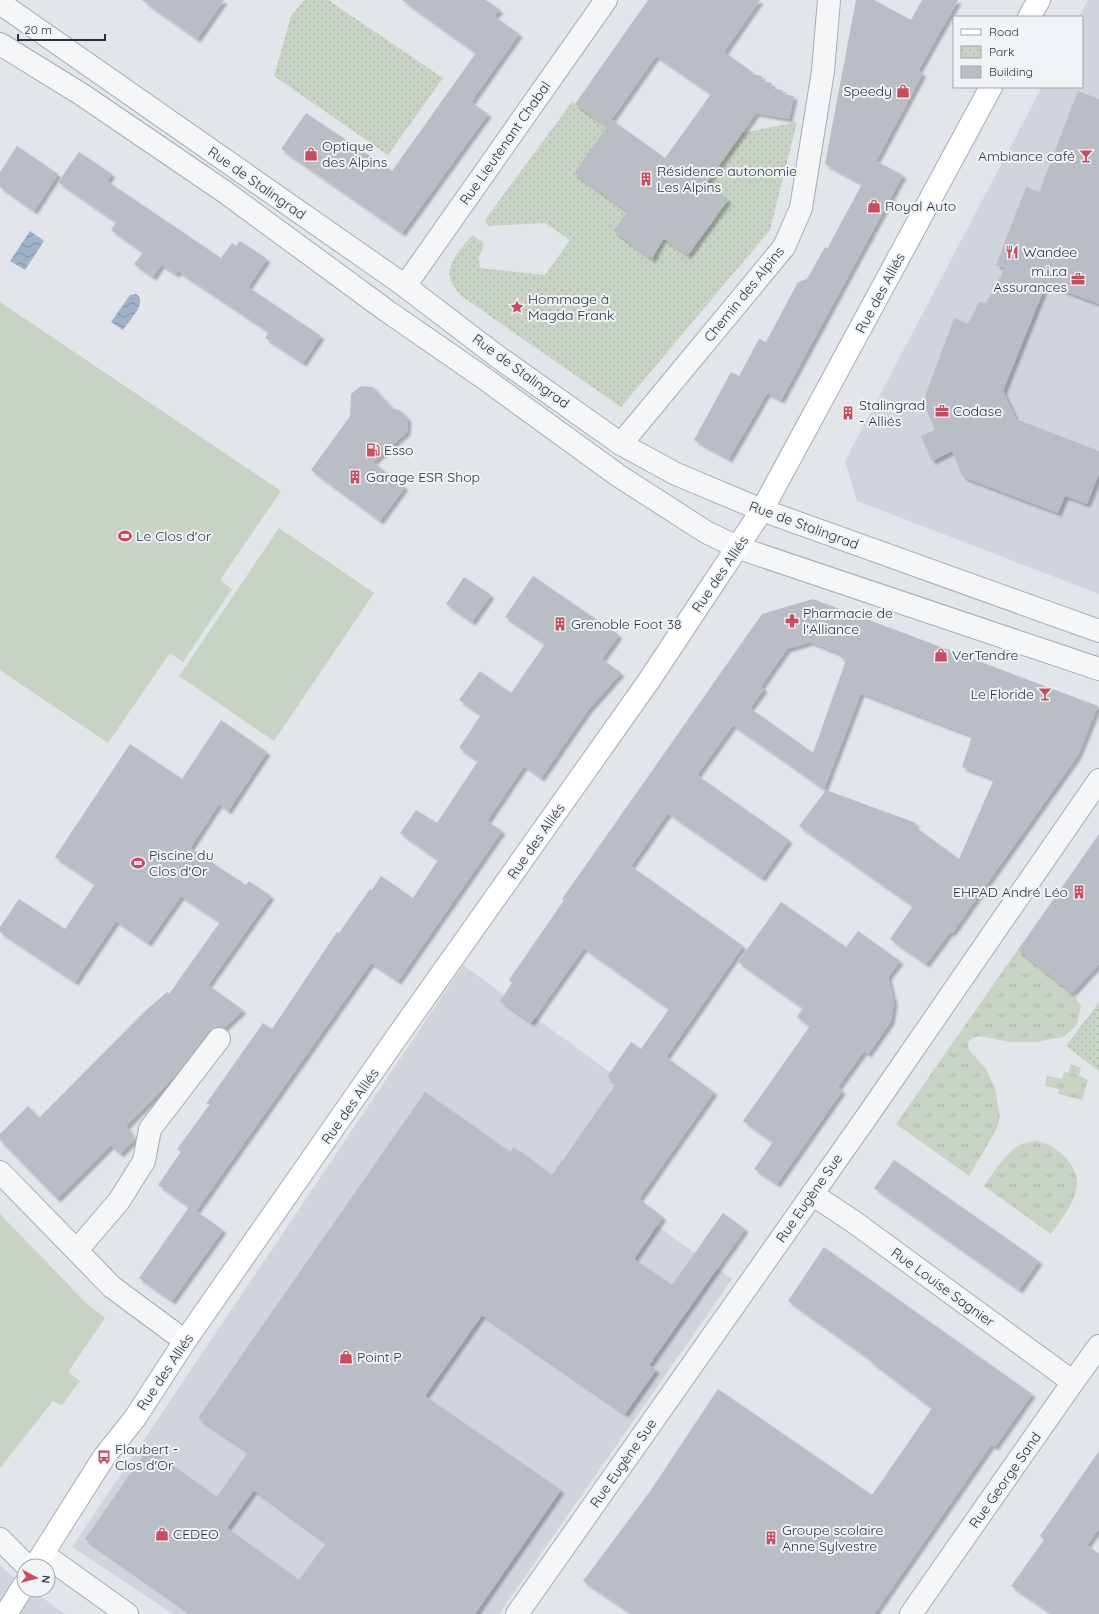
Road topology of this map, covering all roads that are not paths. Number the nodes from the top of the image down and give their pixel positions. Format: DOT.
graph roads {
  1 [pos="606,0"];
  2 [pos="828,0"];
  3 [pos="1039,0"];
  4 [pos="0,3"];
  5 [pos="1030,16"];
  6 [pos="0,44"];
  7 [pos="991,88"];
  8 [pos="405,286"];
  9 [pos="622,444"];
  10 [pos="762,510"];
  11 [pos="738,548"];
  12 [pos="1099,631"];
  13 [pos="1099,669"];
  14 [pos="1099,780"];
  15 [pos="219,1039"];
  16 [pos="0,1172"];
  17 [pos="812,1194"];
  18 [pos="77,1250"];
  19 [pos="185,1341"];
  20 [pos="1099,1346"];
  21 [pos="1073,1382"];
  22 [pos="0,1539"];
  23 [pos="29,1558"];
  24 [pos="38,1558"];
  25 [pos="56,1574"];
  26 [pos="16,1598"];
  27 [pos="6,1614"];
  28 [pos="127,1614"];
  29 [pos="517,1614"];
  30 [pos="912,1614"];
  1 -- 8 [label="street, Rue Lieutenant Chabal"];
  2 -- 9 [label="street, Chemin des Alpins"];
  3 -- 5 [label="main road"];
  4 -- 8 [label="street, Rue de Stalingrad"];
  6 -- 11 [label="street, Rue de Stalingrad"];
  7 -- 10 [label="main road, Rue des Alliés"];
  8 -- 9 [label="street, Rue de Stalingrad"];
  9 -- 10 [label="street, Rue de Stalingrad"];
  10 -- 11 [label="main road, Rue des Alliés"];
  10 -- 12 [label="street, Rue de Stalingrad"];
  11 -- 13 [label="street, Rue de Stalingrad"];
  11 -- 19 [label="main road, Rue des Alliés"];
  14 -- 17 [label="street, Rue Eugène Sue"];
  15 -- 18 [label="street"];
  16 -- 18 [label="street"];
  17 -- 21 [label="street, Rue Louise Sagnier"];
  17 -- 29 [label="street, Rue Eugène Sue"];
  18 -- 19 [label="street"];
  19 -- 24 [label="main road, Rue des Alliés"];
  20 -- 21 [label="street, Rue George Sand"];
  21 -- 30 [label="street, Rue George Sand"];
  22 -- 23 [label="street"];
  25 -- 28 [label="street"];
  26 -- 27 [label="main road"];
}
